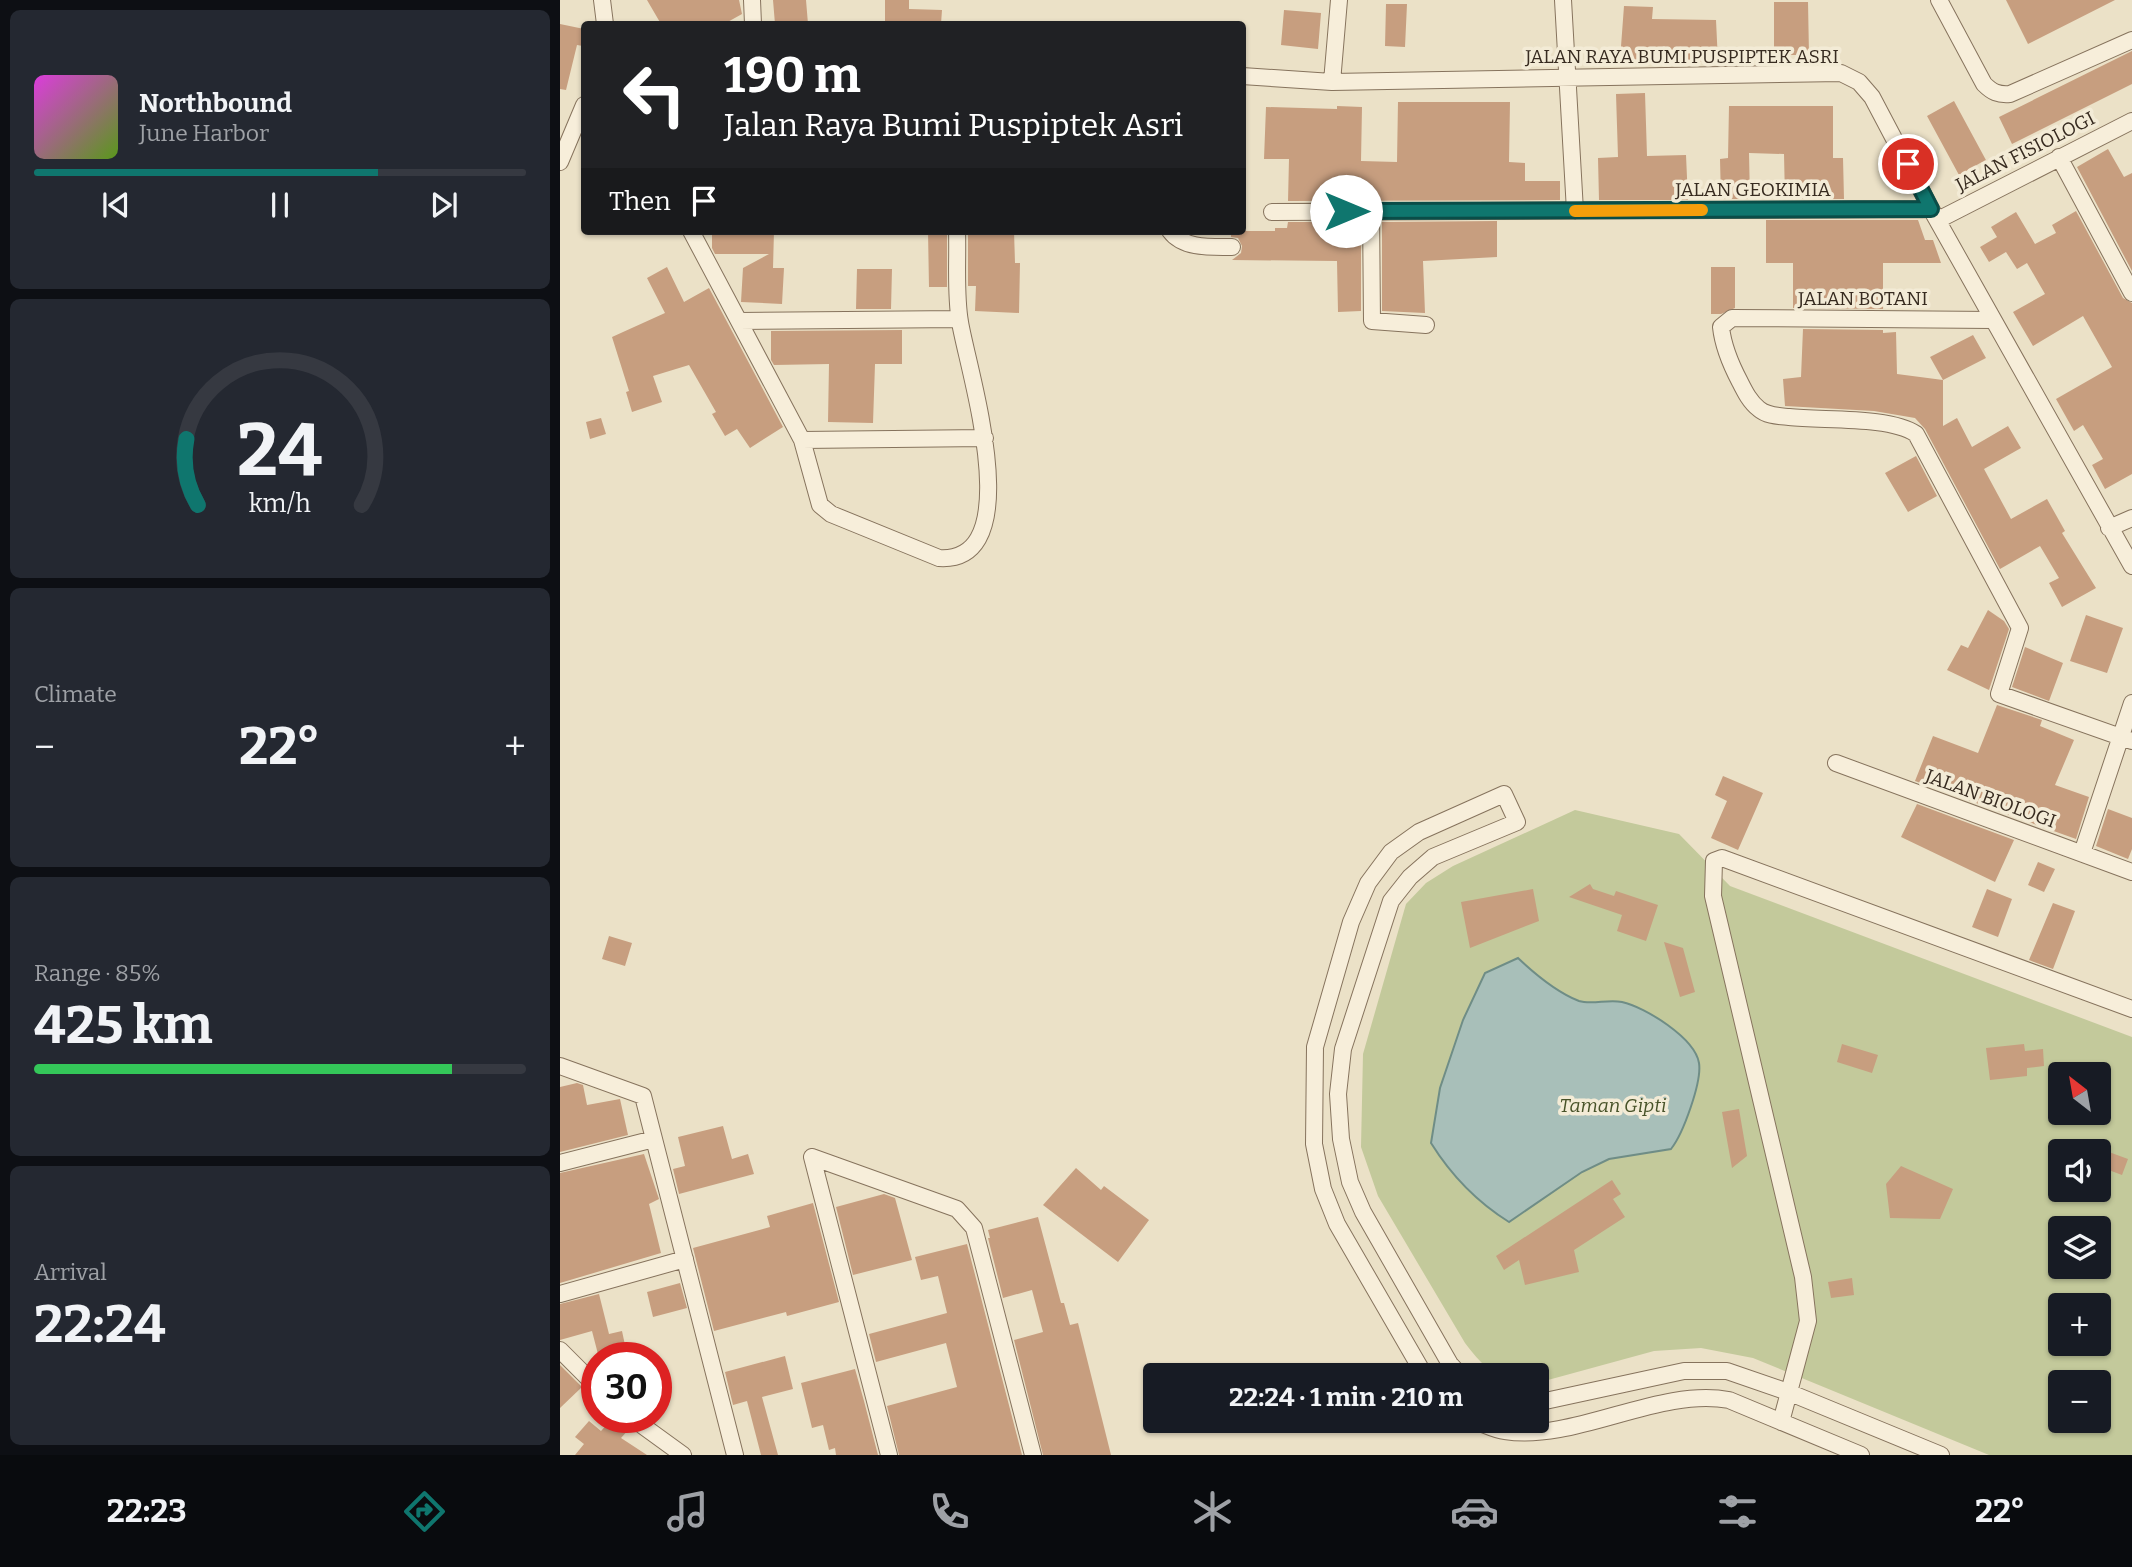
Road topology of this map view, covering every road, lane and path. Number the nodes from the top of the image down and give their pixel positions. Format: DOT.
graph roads {
  1 [pos="602,0"];
  2 [pos="752,0"];
  3 [pos="1339,0"];
  4 [pos="1563,0"];
  5 [pos="1939,0"];
  6 [pos="605,21"];
  7 [pos="753,21"];
  8 [pos="2132,40"];
  9 [pos="1246,76"];
  10 [pos="1568,77"];
  11 [pos="1332,82"];
  12 [pos="581,120"];
  13 [pos="2132,121"];
  14 [pos="2059,157"];
  15 [pos="560,162"];
  16 [pos="1371,211"];
  17 [pos="1575,211"];
  18 [pos="1272,212"];
  19 [pos="1934,214"];
  20 [pos="693,235"];
  21 [pos="957,235"];
  22 [pos="1173,235"];
  23 [pos="1232,247"];
  24 [pos="2132,293"];
  25 [pos="959,319"];
  26 [pos="1993,320"];
  27 [pos="739,321"];
  28 [pos="1426,325"];
  29 [pos="985,438"];
  30 [pos="802,440"];
  31 [pos="2132,518"];
  32 [pos="2109,528"];
  33 [pos="2132,566"];
  34 [pos="2132,704"];
  35 [pos="2127,739"];
  36 [pos="1836,763"];
  37 [pos="2081,853"];
  38 [pos="2132,872"];
  39 [pos="2132,1009"];
  40 [pos="560,1066"];
  41 [pos="654,1139"];
  42 [pos="560,1163"];
  43 [pos="685,1259"];
  44 [pos="560,1294"];
  45 [pos="560,1350"];
  46 [pos="1417,1363"];
  47 [pos="1449,1363"];
  48 [pos="581,1371"];
  49 [pos="1788,1392"];
  50 [pos="1549,1400"];
  51 [pos="1781,1422"];
  52 [pos="1549,1430"];
  53 [pos="653,1433"];
  54 [pos="683,1455"];
  55 [pos="735,1455"];
  56 [pos="889,1455"];
  57 [pos="1033,1455"];
  58 [pos="1861,1455"];
  59 [pos="1941,1455"];
  1 -- 6 [label="street"];
  2 -- 7 [label="street"];
  3 -- 11 [label="street"];
  4 -- 10 [label="street"];
  5 -- 8 [label="street"];
  9 -- 11 [label="street, JALAN RAYA BUMI PUSPIPTEK ASRI"];
  10 -- 11 [label="street, JALAN RAYA BUMI PUSPIPTEK ASRI"];
  10 -- 17 [label="street"];
  10 -- 19 [label="street, JALAN RAYA BUMI PUSPIPTEK ASRI"];
  12 -- 15 [label="street"];
  13 -- 14 [label="street, JALAN FISIOLOGI"];
  14 -- 19 [label="street, JALAN FISIOLOGI"];
  14 -- 24 [label="street"];
  16 -- 17 [label="street, JALAN GEOKIMIA"];
  16 -- 18 [label="street, JALAN GEOKIMIA"];
  16 -- 28 [label="street"];
  17 -- 19 [label="street, JALAN GEOKIMIA"];
  19 -- 26 [label="street, JALAN RAYA BUMI PUSPIPTEK ASRI"];
  20 -- 27 [label="street"];
  21 -- 25 [label="street"];
  22 -- 23 [label="street"];
  25 -- 27 [label="street"];
  25 -- 29 [label="street"];
  26 -- 32 [label="street, JALAN RAYA BUMI PUSPIPTEK ASRI"];
  26 -- 35 [label="street, JALAN BOTANI"];
  27 -- 30 [label="street"];
  29 -- 30 [label="street"];
  29 -- 30 [label="street"];
  31 -- 32 [label="street"];
  32 -- 33 [label="street, JALAN RAYA BUMI PUSPIPTEK ASRI"];
  34 -- 35 [label="street"];
  35 -- 37 [label="street"];
  36 -- 37 [label="street, JALAN BIOLOGI"];
  37 -- 38 [label="street, JALAN BIOLOGI"];
  39 -- 49 [label="street"];
  40 -- 41 [label="street"];
  41 -- 42 [label="street"];
  41 -- 43 [label="street"];
  43 -- 44 [label="street"];
  43 -- 55 [label="street"];
  45 -- 48 [label="street"];
  46 -- 47 [label="street"];
  49 -- 50 [label="street"];
  49 -- 51 [label="street"];
  49 -- 59 [label="street"];
  51 -- 52 [label="street"];
  51 -- 58 [label="street"];
  53 -- 54 [label="street"];
  56 -- 57 [label="street"];
}
